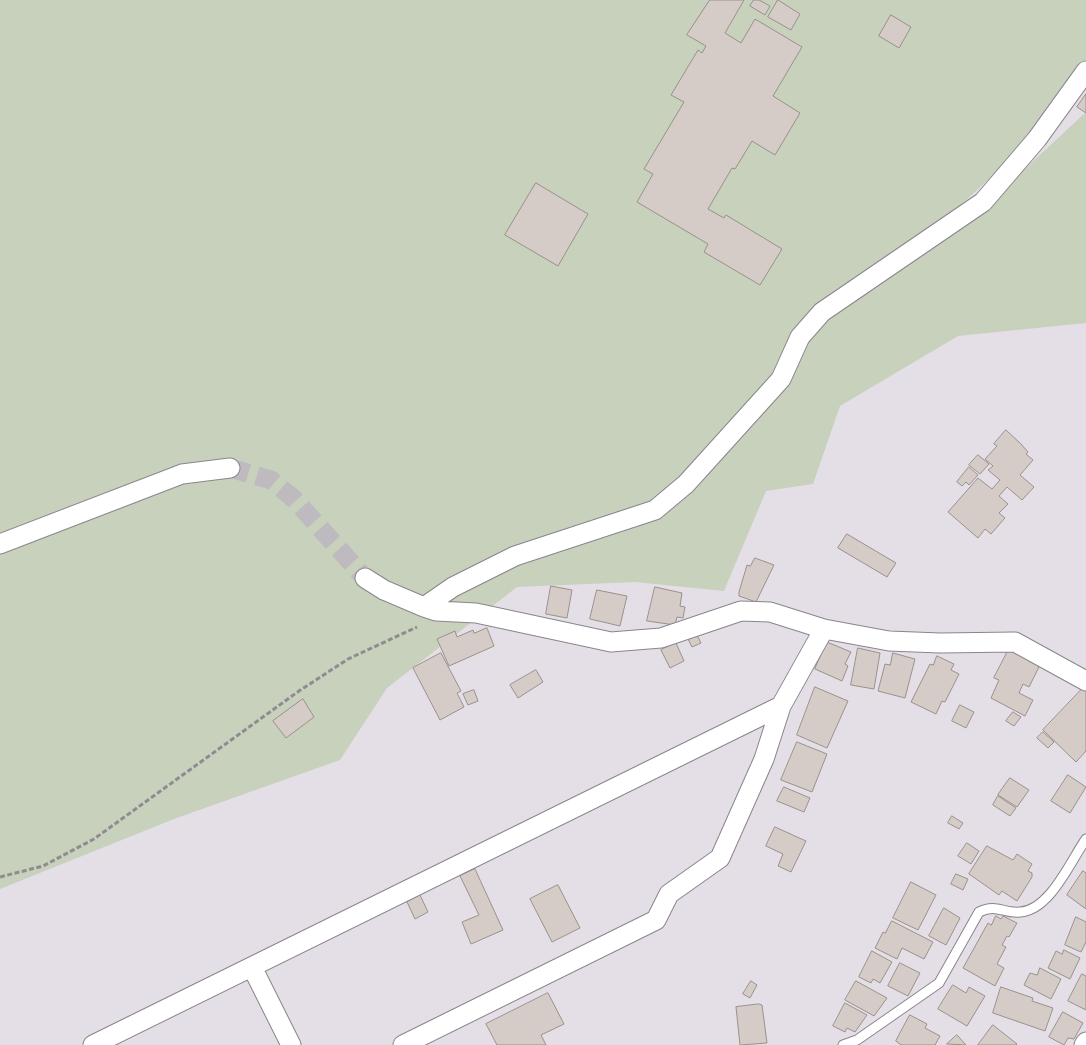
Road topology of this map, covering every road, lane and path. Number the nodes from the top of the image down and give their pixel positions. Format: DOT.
graph roads {
  1 [pos="1086,71"];
  2 [pos="230,468"];
  3 [pos="0,544"];
  4 [pos="365,578"];
  5 [pos="430,609"];
  6 [pos="824,629"];
  7 [pos="1086,681"];
  8 [pos="781,706"];
  9 [pos="1086,839"];
  10 [pos="0,877"];
  11 [pos="252,966"];
  12 [pos="93,1045"];
  13 [pos="290,1045"];
  14 [pos="403,1045"];
  15 [pos="843,1045"];
  1 -- 5 [label="street"];
  2 -- 3 [label="street"];
  4 -- 5 [label="street"];
  5 -- 6 [label="street"];
  5 -- 10 [label="path"];
  6 -- 7 [label="street"];
  6 -- 8 [label="street"];
  8 -- 11 [label="street"];
  8 -- 14 [label="street"];
  9 -- 15 [label="lane"];
  11 -- 12 [label="street"];
  11 -- 13 [label="street"];
}
